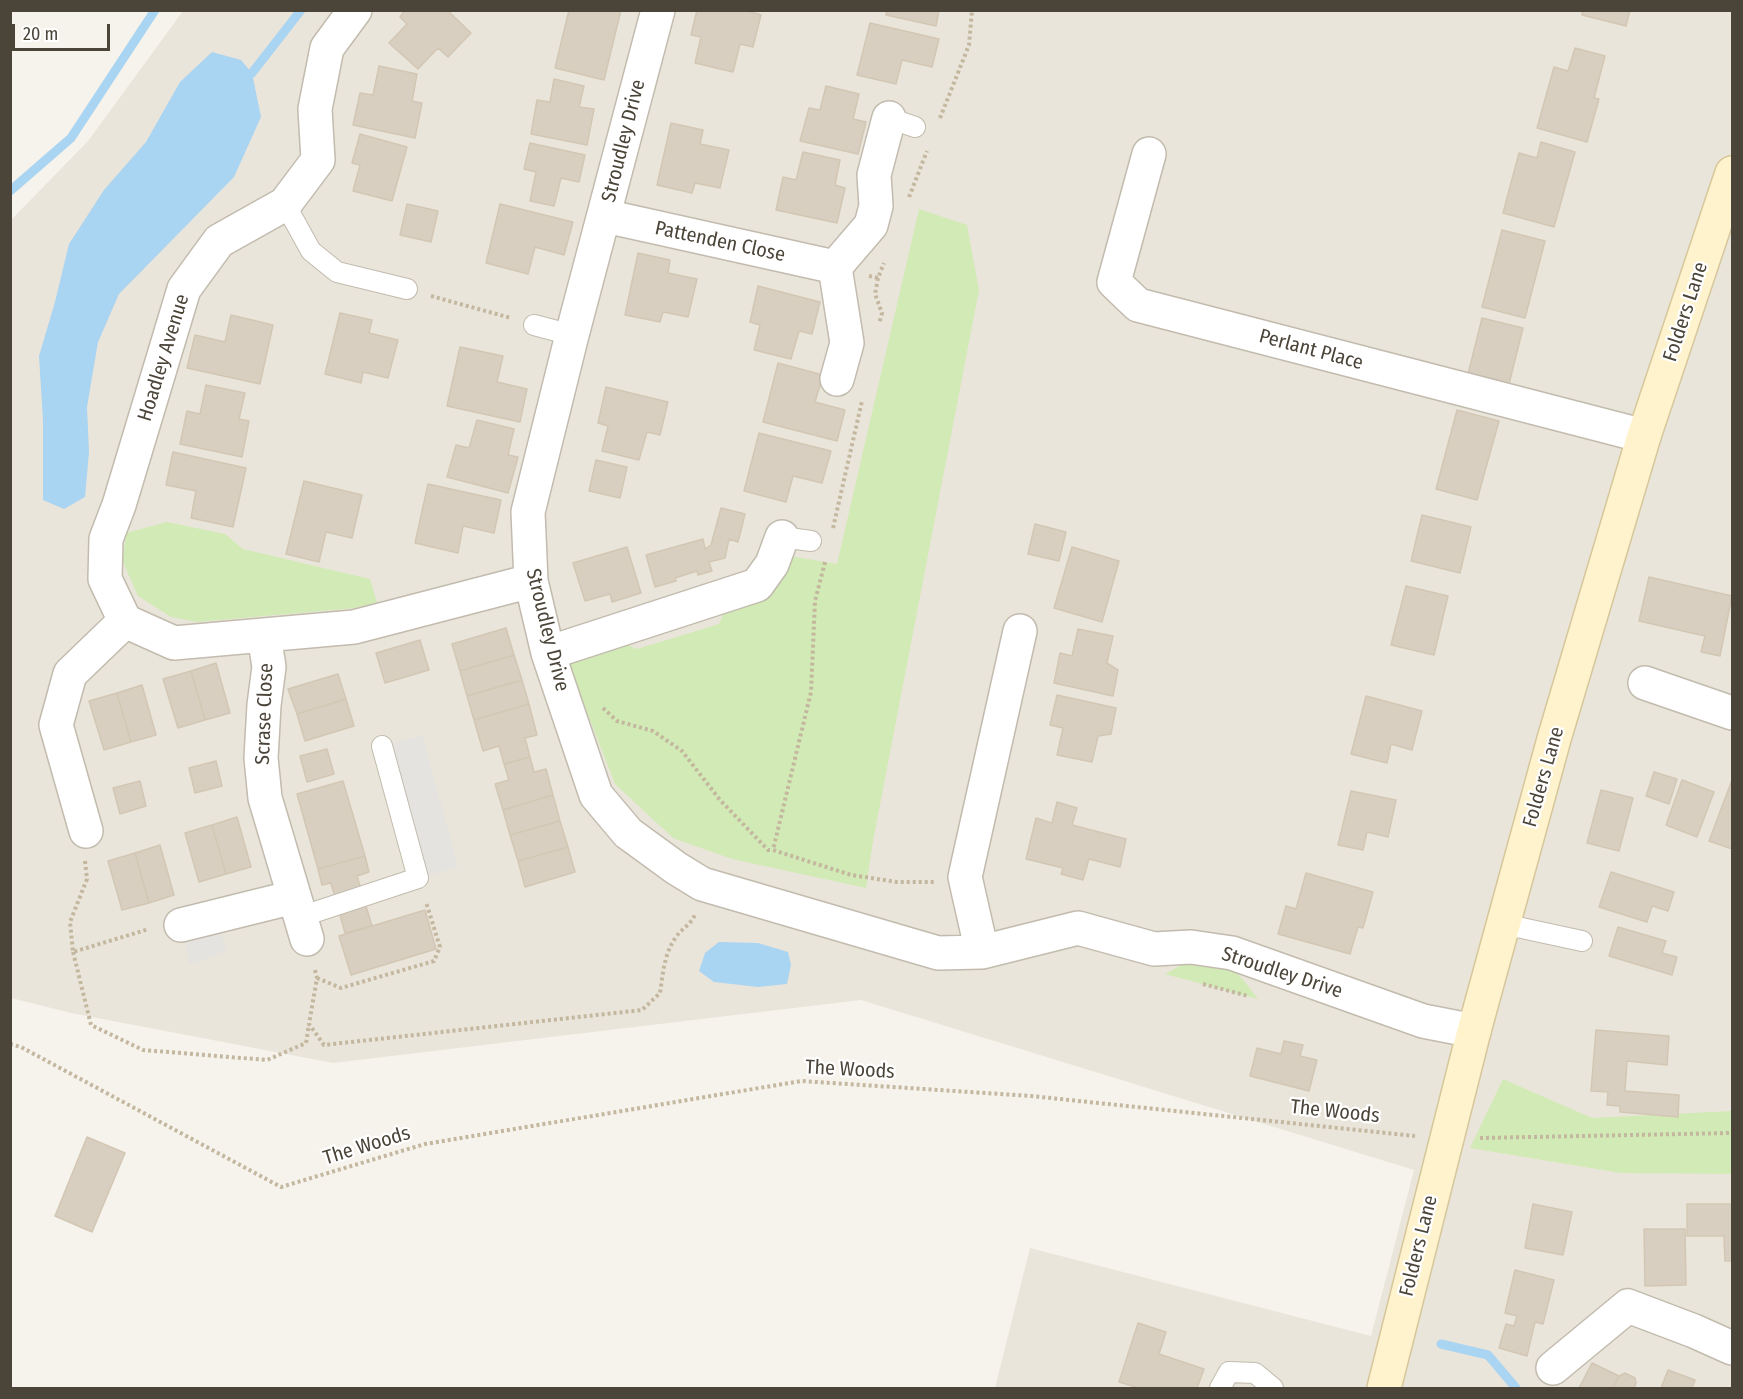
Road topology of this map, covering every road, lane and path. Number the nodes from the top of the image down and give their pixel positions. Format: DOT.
graph roads {
  1 [pos="355,10"];
  2 [pos="658,10"];
  3 [pos="972,10"];
  4 [pos="902,122"];
  5 [pos="1149,154"];
  6 [pos="1732,173"];
  7 [pos="285,204"];
  8 [pos="605,216"];
  9 [pos="835,267"];
  10 [pos="878,278"];
  11 [pos="407,289"];
  12 [pos="534,325"];
  13 [pos="572,335"];
  14 [pos="877,335"];
  15 [pos="851,385"];
  16 [pos="1644,436"];
  17 [pos="831,536"];
  18 [pos="797,539"];
  19 [pos="826,558"];
  20 [pos="531,581"];
  21 [pos="125,621"];
  22 [pos="1020,631"];
  23 [pos="264,635"];
  24 [pos="548,653"];
  25 [pos="1645,683"];
  26 [pos="600,705"];
  27 [pos="1732,713"];
  28 [pos="382,746"];
  29 [pos="86,831"];
  30 [pos="773,850"];
  31 [pos="418,878"];
  32 [pos="964,878"];
  33 [pos="702,884"];
  34 [pos="300,917"];
  35 [pos="1503,924"];
  36 [pos="181,925"];
  37 [pos="1582,941"];
  38 [pos="73,952"];
  39 [pos="982,952"];
  40 [pos="317,978"];
  41 [pos="1196,983"];
  42 [pos="1258,999"];
  43 [pos="309,1024"];
  44 [pos="1474,1031"];
  45 [pos="10,1044"];
  46 [pos="1732,1133"];
  47 [pos="1446,1139"];
  48 [pos="1732,1348"];
  49 [pos="1553,1368"];
  50 [pos="1385,1388"];
  51 [pos="1220,1389"];
  52 [pos="1273,1389"];
  1 -- 7 [label="street, Hoadley Avenue"];
  2 -- 8 [label="street, Stroudley Drive"];
  3 -- 4 [label="path"];
  4 -- 9 [label="street"];
  5 -- 16 [label="street, Perlant Place"];
  6 -- 16 [label="main road, Folders Lane"];
  7 -- 11 [label="lane"];
  7 -- 21 [label="street, Hoadley Avenue"];
  8 -- 9 [label="street, Pattenden Close"];
  8 -- 13 [label="street, Stroudley Drive"];
  9 -- 15 [label="street"];
  10 -- 14 [label="path"];
  11 -- 12 [label="path"];
  12 -- 13 [label="lane"];
  13 -- 20 [label="street, Stroudley Drive"];
  15 -- 17 [label="path"];
  16 -- 35 [label="main road, Folders Lane"];
  18 -- 24 [label="street"];
  19 -- 30 [label="path"];
  20 -- 23 [label="street"];
  20 -- 24 [label="street, Stroudley Drive"];
  21 -- 23 [label="street"];
  21 -- 29 [label="street"];
  22 -- 32 [label="street"];
  23 -- 34 [label="street, Scrase Close"];
  24 -- 33 [label="street, Stroudley Drive"];
  25 -- 27 [label="street"];
  26 -- 30 [label="path"];
  28 -- 31 [label="lane"];
  29 -- 38 [label="path"];
  30 -- 32 [label="path"];
  31 -- 34 [label="lane"];
  31 -- 40 [label="path"];
  32 -- 39 [label="street"];
  33 -- 39 [label="street, Stroudley Drive"];
  33 -- 43 [label="path"];
  34 -- 36 [label="street"];
  34 -- 40 [label="path"];
  35 -- 37 [label="lane"];
  35 -- 44 [label="main road, Folders Lane"];
  36 -- 38 [label="path"];
  38 -- 43 [label="path"];
  39 -- 44 [label="street, Stroudley Drive"];
  40 -- 43 [label="path"];
  41 -- 42 [label="path"];
  44 -- 47 [label="main road, Folders Lane"];
  45 -- 47 [label="path, The Woods"];
  46 -- 47 [label="path, The Woods"];
  47 -- 50 [label="main road, Folders Lane"];
  48 -- 49 [label="street"];
  51 -- 52 [label="lane"];
}
